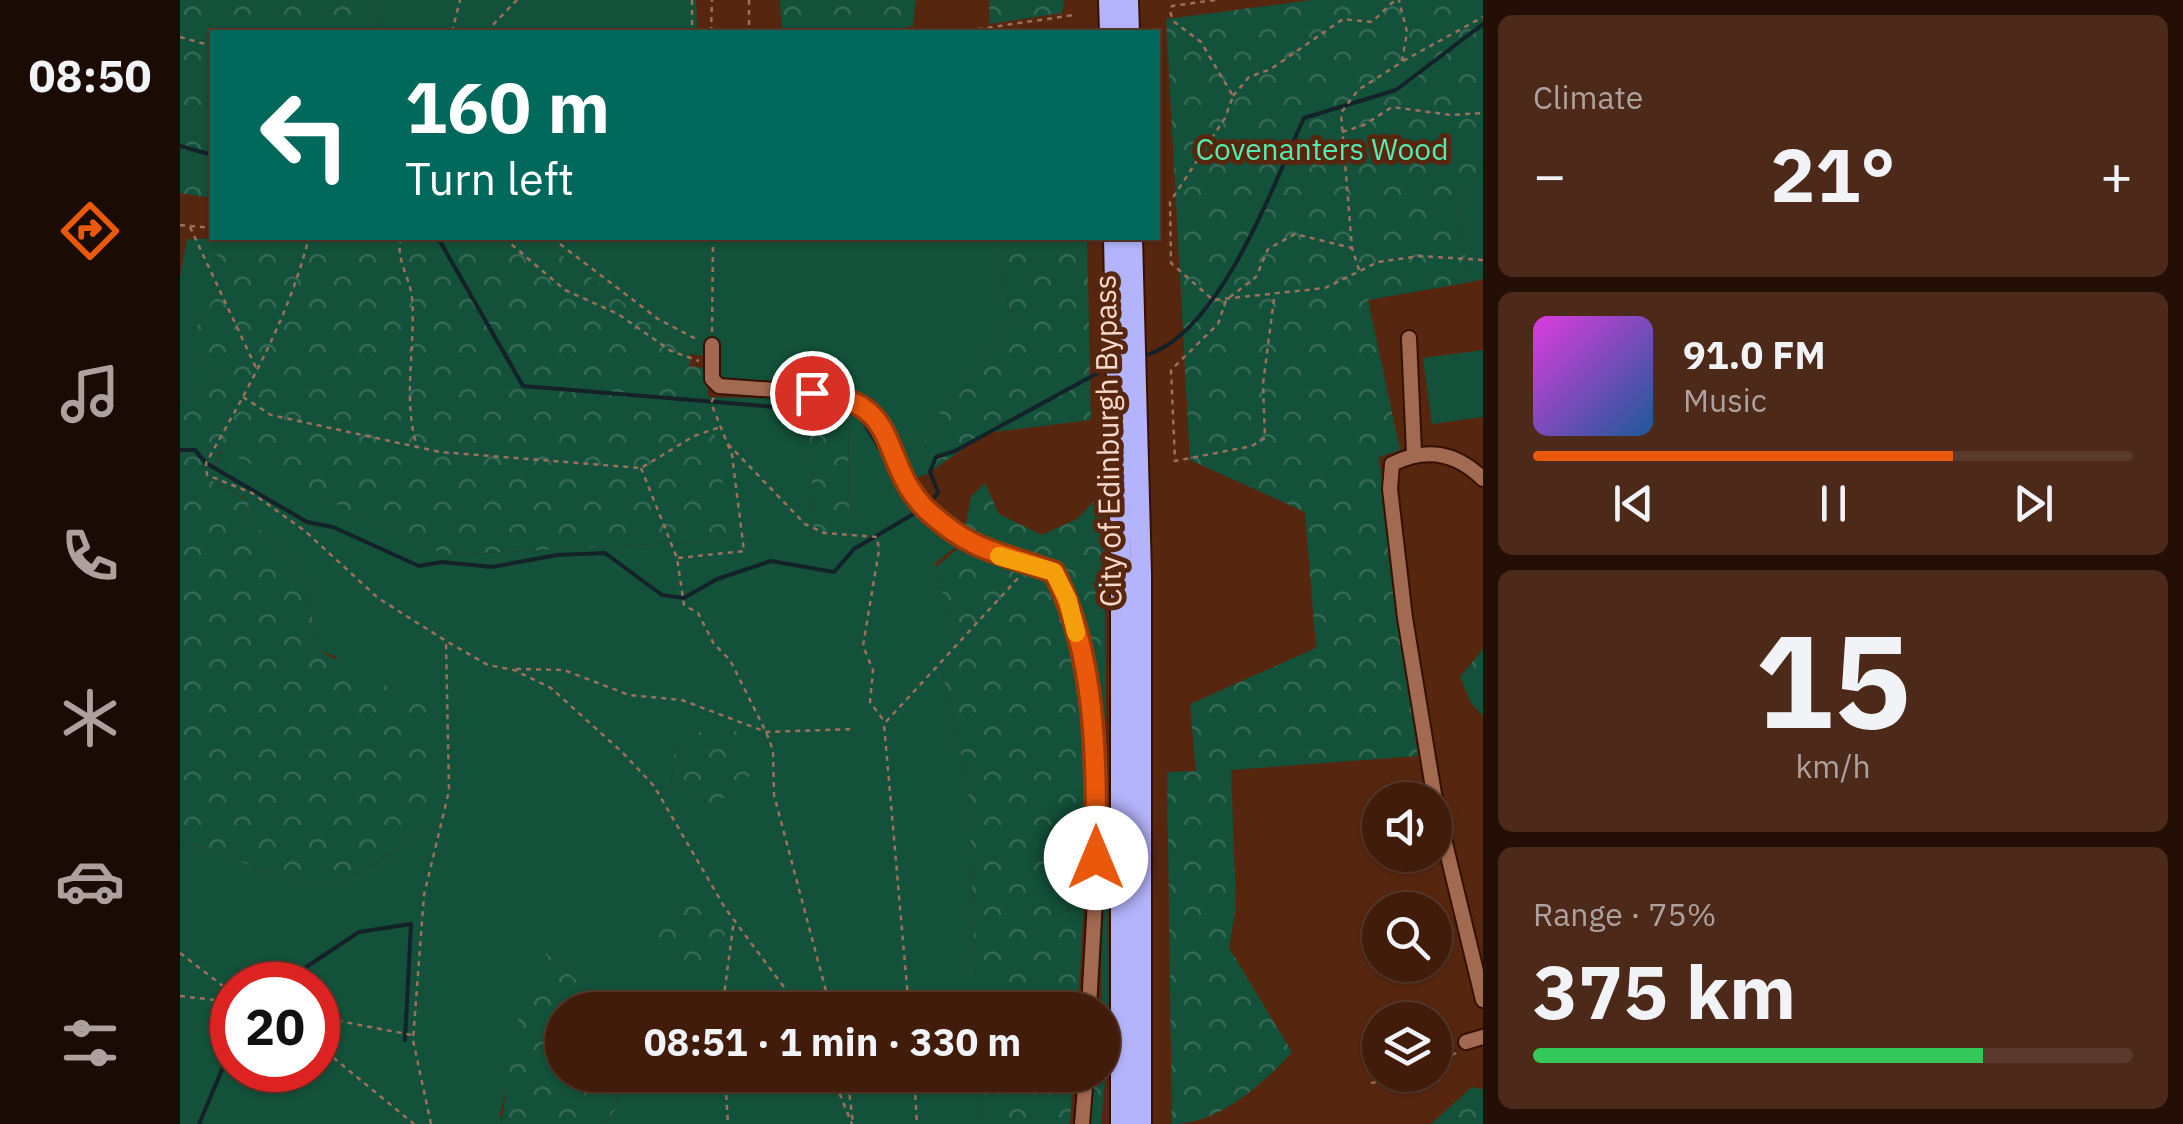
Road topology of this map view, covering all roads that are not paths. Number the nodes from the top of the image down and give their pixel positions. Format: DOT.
graph roads {
  1 [pos="1109,0"];
  2 [pos="1128,0"];
  3 [pos="1110,30"];
  4 [pos="1128,30"];
  5 [pos="1114,240"];
  6 [pos="1132,240"];
  7 [pos="1409,338"];
  8 [pos="712,345"];
  9 [pos="1414,452"];
  10 [pos="1483,478"];
  11 [pos="1432,782"];
  12 [pos="1452,871"];
  13 [pos="1090,992"];
  14 [pos="1483,1000"];
  15 [pos="1483,1037"];
  16 [pos="1466,1042"];
  17 [pos="1085,1092"];
  18 [pos="1082,1124"];
  19 [pos="1121,1124"];
  20 [pos="1141,1124"];
  1 -- 3 [label="highway"];
  2 -- 4 [label="highway"];
  5 -- 19 [label="highway, City of Edinburgh Bypass"];
  6 -- 20 [label="highway, City of Edinburgh Bypass"];
  7 -- 9 [label="lane"];
  8 -- 13 [label="lane"];
  9 -- 10 [label="lane"];
  9 -- 11 [label="lane"];
  12 -- 14 [label="lane"];
  15 -- 16 [label="lane"];
  17 -- 18 [label="lane"];
}
